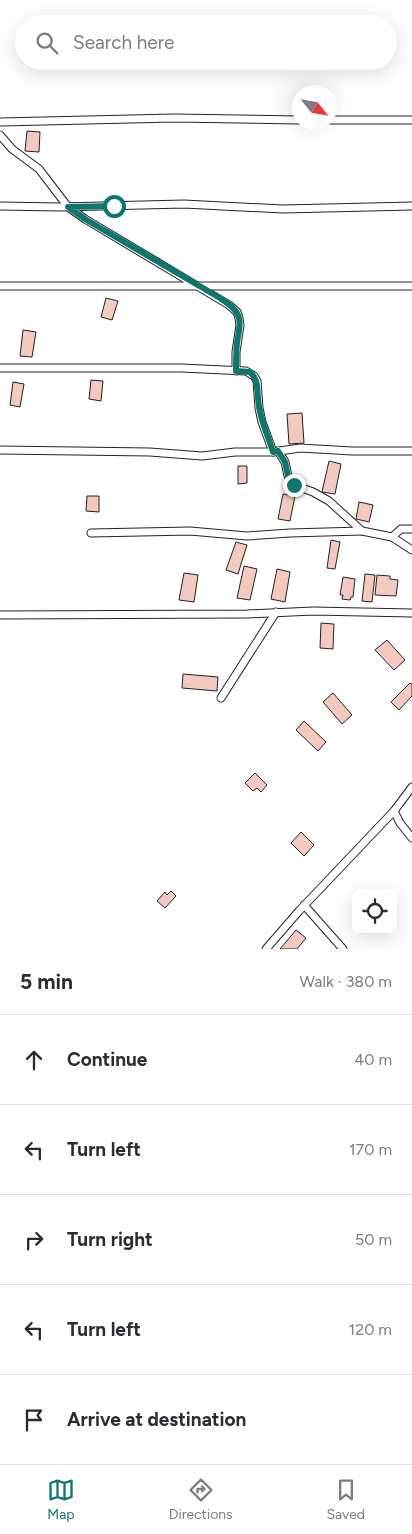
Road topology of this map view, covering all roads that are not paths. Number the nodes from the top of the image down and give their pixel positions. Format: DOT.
graph roads {
  1 [pos="292,120"];
  2 [pos="337,120"];
  3 [pos="412,120"];
  4 [pos="0,122"];
  5 [pos="0,135"];
  6 [pos="0,206"];
  7 [pos="412,206"];
  8 [pos="68,207"];
  9 [pos="0,286"];
  10 [pos="412,286"];
  11 [pos="201,287"];
  12 [pos="0,368"];
  13 [pos="236,371"];
  14 [pos="0,450"];
  15 [pos="275,451"];
  16 [pos="412,451"];
  17 [pos="412,529"];
  18 [pos="362,532"];
  19 [pos="91,533"];
  20 [pos="392,537"];
  21 [pos="412,550"];
  22 [pos="276,612"];
  23 [pos="412,613"];
  24 [pos="0,615"];
  25 [pos="220,698"];
  26 [pos="412,787"];
  27 [pos="394,811"];
  28 [pos="412,838"];
  29 [pos="304,905"];
  30 [pos="266,949"];
  31 [pos="343,949"];
  1 -- 4 [label="street"];
  2 -- 3 [label="street"];
  5 -- 8 [label="street"];
  6 -- 8 [label="street"];
  7 -- 8 [label="street"];
  8 -- 11 [label="street"];
  9 -- 11 [label="street"];
  10 -- 11 [label="street"];
  11 -- 13 [label="street"];
  12 -- 13 [label="street"];
  13 -- 15 [label="street"];
  14 -- 15 [label="street"];
  15 -- 16 [label="street"];
  15 -- 18 [label="street"];
  17 -- 20 [label="street"];
  18 -- 19 [label="street"];
  18 -- 20 [label="street"];
  20 -- 21 [label="street"];
  22 -- 23 [label="street"];
  22 -- 24 [label="street"];
  22 -- 25 [label="street"];
  26 -- 27 [label="street"];
  27 -- 28 [label="street"];
  27 -- 29 [label="street"];
  29 -- 30 [label="street"];
  29 -- 31 [label="street"];
}
